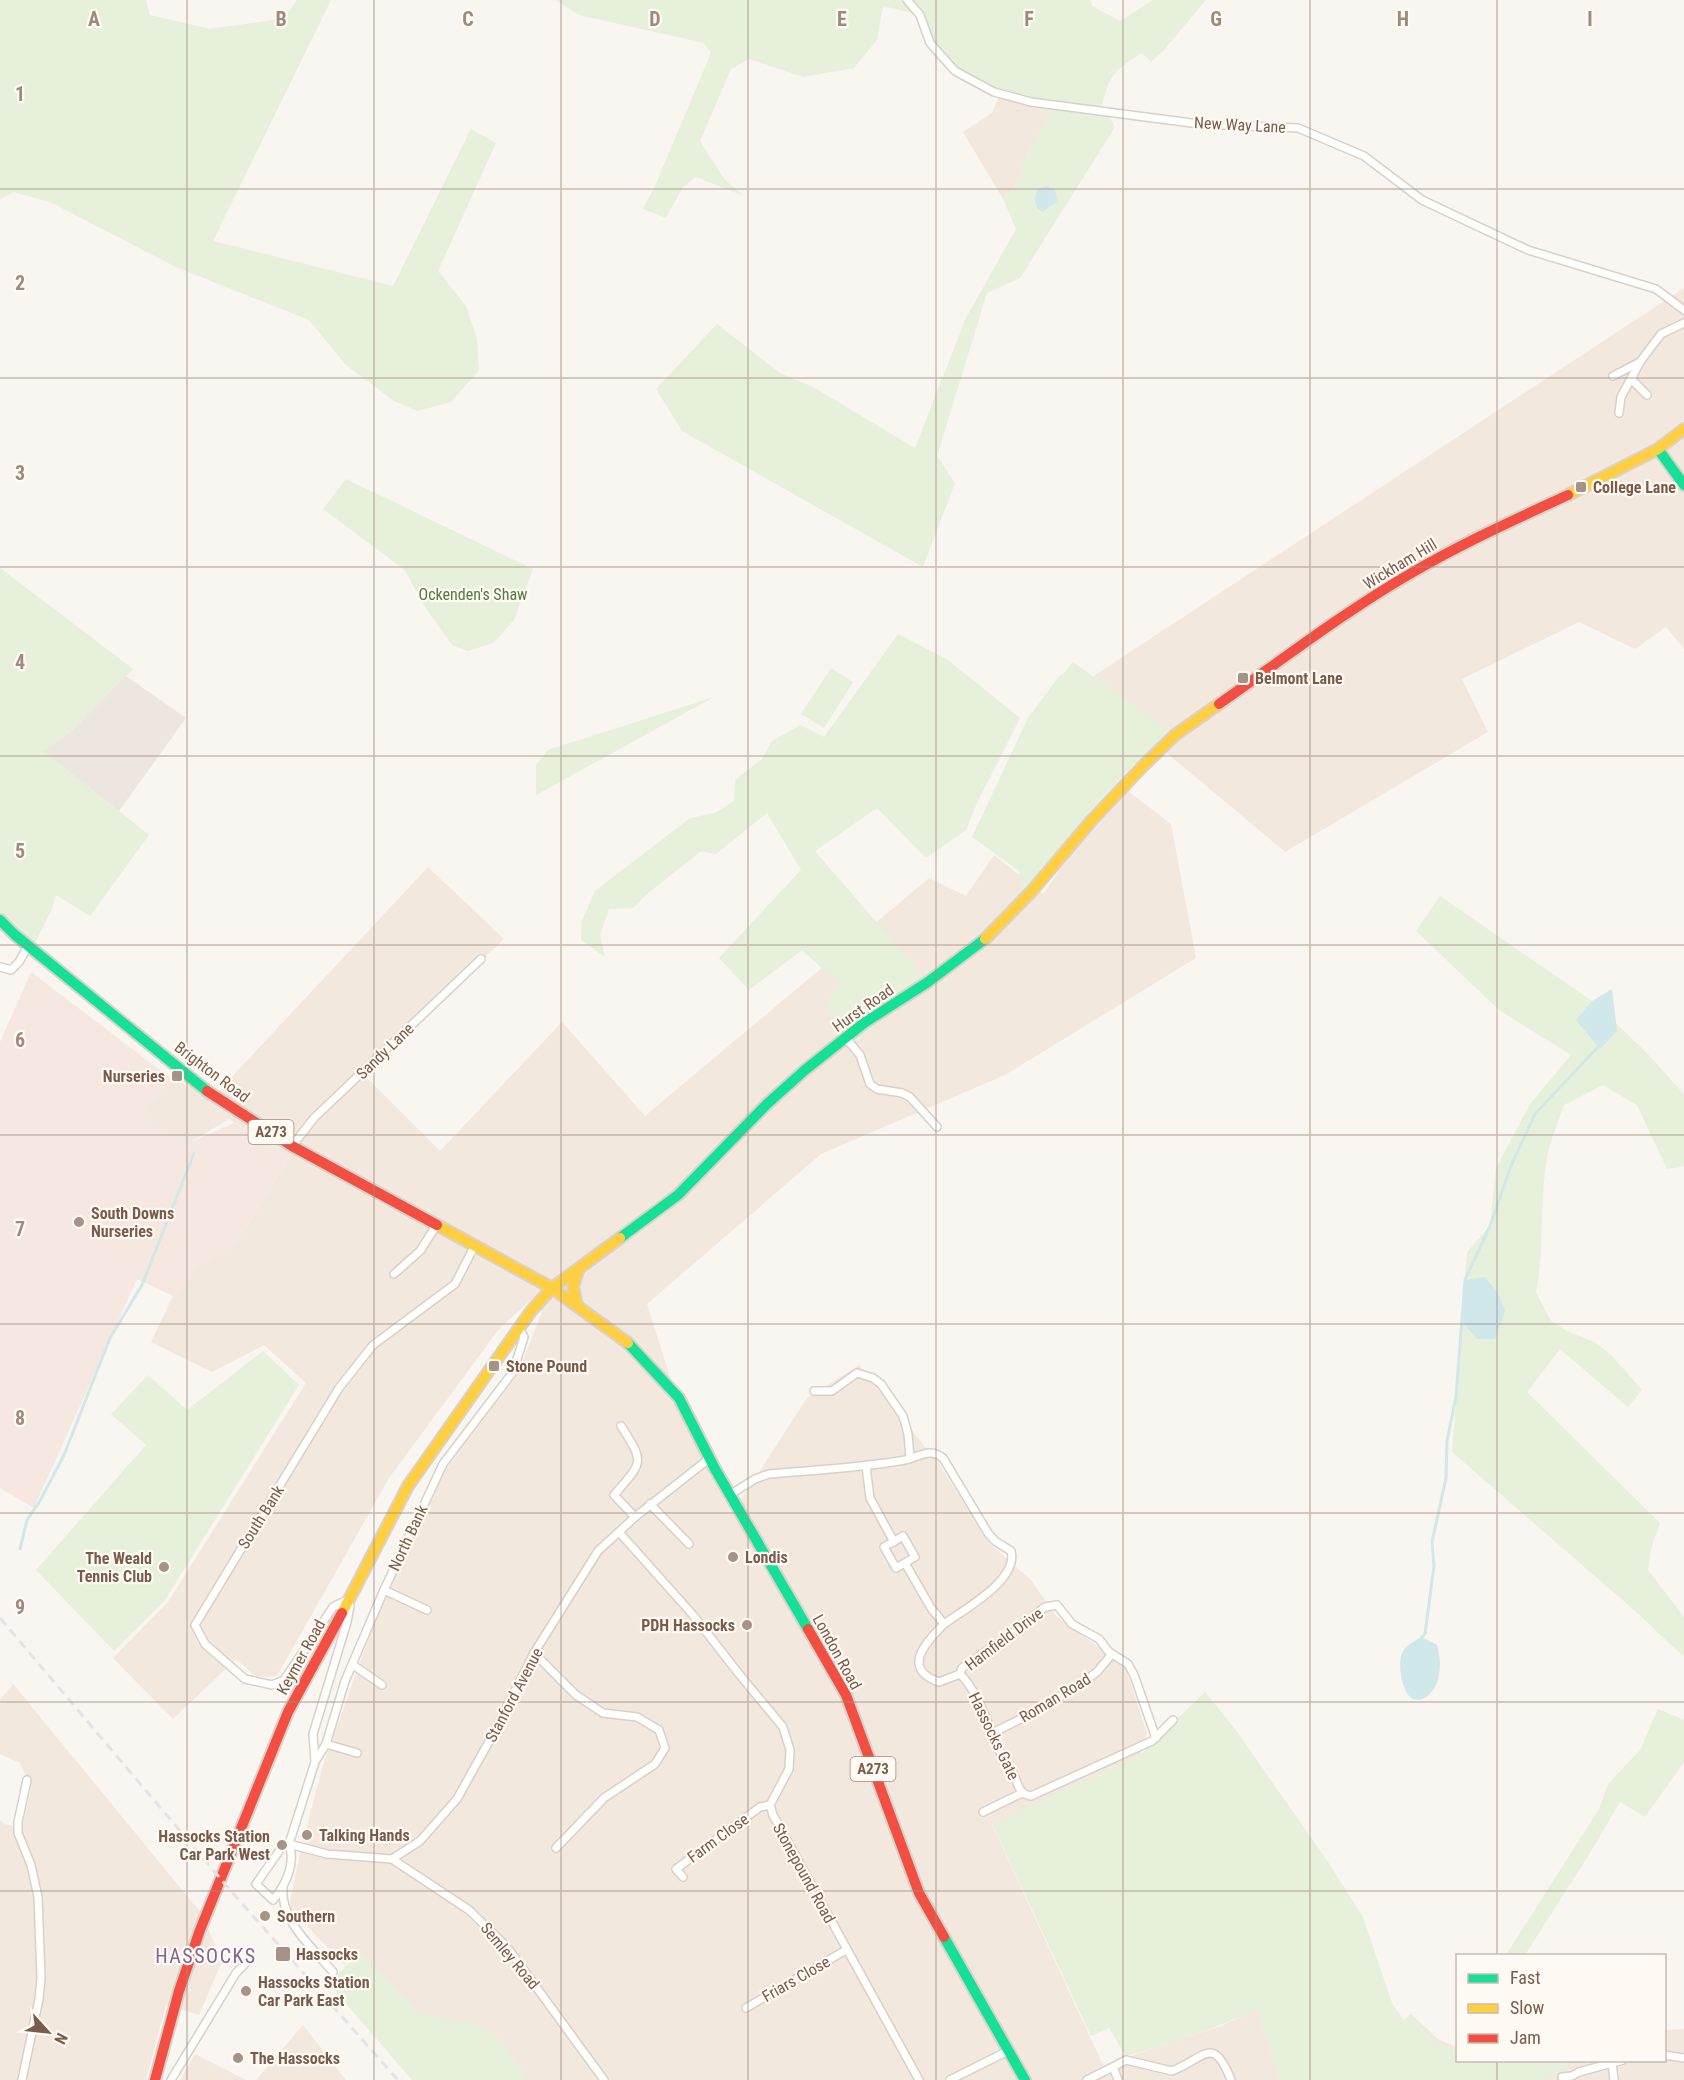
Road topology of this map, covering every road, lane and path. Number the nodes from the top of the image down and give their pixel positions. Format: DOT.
graph roads {
  1 [pos="907,0"];
  2 [pos="1684,310"];
  3 [pos="1684,323"];
  4 [pos="1640,362"];
  5 [pos="1613,376"];
  6 [pos="1633,376"];
  7 [pos="1647,395"];
  8 [pos="1618,413"];
  9 [pos="1684,429"];
  10 [pos="1658,449"];
  11 [pos="1684,484"];
  12 [pos="1175,735"];
  13 [pos="0,920"];
  14 [pos="28,946"];
  15 [pos="481,959"];
  16 [pos="0,967"];
  17 [pos="845,1037"];
  18 [pos="937,1127"];
  19 [pos="292,1146"];
  20 [pos="436,1226"];
  21 [pos="474,1247"];
  22 [pos="579,1268"];
  23 [pos="394,1274"];
  24 [pos="552,1288"];
  25 [pos="577,1306"];
  26 [pos="519,1328"];
  27 [pos="813,1391"];
  28 [pos="621,1426"];
  29 [pos="710,1458"];
  30 [pos="910,1458"];
  31 [pos="866,1466"];
  32 [pos="730,1494"];
  33 [pos="650,1504"];
  34 [pos="635,1517"];
  35 [pos="619,1532"];
  36 [pos="894,1542"];
  37 [pos="689,1544"];
  38 [pos="905,1563"];
  39 [pos="384,1590"];
  40 [pos="351,1597"];
  41 [pos="427,1610"];
  42 [pos="944,1624"];
  43 [pos="534,1653"];
  44 [pos="1112,1654"];
  45 [pos="353,1665"];
  46 [pos="960,1674"];
  47 [pos="382,1685"];
  48 [pos="1173,1720"];
  49 [pos="992,1733"];
  50 [pos="1155,1738"];
  51 [pos="326,1744"];
  52 [pos="357,1753"];
  53 [pos="315,1762"];
  54 [pos="27,1780"];
  55 [pos="1022,1793"];
  56 [pos="770,1804"];
  57 [pos="983,1812"];
  58 [pos="289,1844"];
  59 [pos="556,1848"];
  60 [pos="392,1859"];
  61 [pos="683,1877"];
  62 [pos="283,1888"];
  63 [pos="846,1950"];
  64 [pos="245,1964"];
  65 [pos="333,1972"];
  66 [pos="746,2008"];
  67 [pos="1008,2051"];
  68 [pos="1666,2055"];
  69 [pos="1684,2058"];
  70 [pos="1619,2062"];
  71 [pos="1612,2064"];
  72 [pos="1113,2067"];
  73 [pos="1562,2077"];
  74 [pos="22,2080"];
  75 [pos="155,2080"];
  76 [pos="171,2080"];
  77 [pos="604,2080"];
  78 [pos="919,2080"];
  79 [pos="950,2080"];
  80 [pos="1024,2080"];
  81 [pos="1087,2080"];
  82 [pos="1118,2080"];
  83 [pos="1231,2080"];
  84 [pos="1614,2080"];
  1 -- 2 [label="street, New Way Lane"];
  3 -- 4 [label="street"];
  4 -- 5 [label="street"];
  4 -- 6 [label="street"];
  6 -- 7 [label="street"];
  6 -- 8 [label="street"];
  9 -- 10 [label="main road, Wickham Hill"];
  10 -- 11 [label="main road"];
  10 -- 12 [label="main road, Wickham Hill"];
  12 -- 17 [label="main road, Hurst Road"];
  13 -- 14 [label="main road, Brighton Road / A273"];
  14 -- 16 [label="street"];
  14 -- 19 [label="main road, Brighton Road / A273"];
  15 -- 19 [label="street, Sandy Lane"];
  17 -- 18 [label="street"];
  17 -- 22 [label="main road, Hurst Road"];
  19 -- 20 [label="main road, Brighton Road / A273"];
  20 -- 21 [label="main road, Brighton Road / A273"];
  20 -- 23 [label="street"];
  21 -- 24 [label="main road, Brighton Road / A273"];
  21 -- 40 [label="street, South Bank"];
  22 -- 24 [label="main road, Hurst Road"];
  22 -- 25 [label="main road"];
  24 -- 25 [label="main road, London Road / A273"];
  24 -- 26 [label="main road, Keymer Road"];
  25 -- 29 [label="main road, London Road / A273"];
  26 -- 39 [label="street, North Bank"];
  26 -- 40 [label="main road, Keymer Road"];
  27 -- 30 [label="street"];
  28 -- 34 [label="street"];
  29 -- 32 [label="main road, London Road / A273"];
  29 -- 33 [label="street, Stanford Avenue"];
  30 -- 31 [label="street"];
  30 -- 42 [label="street, Hassocks Gate"];
  31 -- 32 [label="street"];
  31 -- 36 [label="street"];
  32 -- 67 [label="main road, London Road / A273"];
  33 -- 34 [label="street, Stanford Avenue"];
  33 -- 37 [label="street"];
  34 -- 35 [label="street, Stanford Avenue"];
  35 -- 43 [label="street, Stanford Avenue"];
  35 -- 56 [label="street, Stonepound Road"];
  36 -- 38 [label="street"];
  36 -- 38 [label="street"];
  38 -- 42 [label="street"];
  39 -- 41 [label="street"];
  39 -- 45 [label="street, North Bank"];
  40 -- 53 [label="street"];
  40 -- 75 [label="main road, Keymer Road"];
  42 -- 46 [label="street, Hassocks Gate"];
  43 -- 59 [label="street"];
  43 -- 60 [label="street, Stanford Avenue"];
  44 -- 46 [label="street, Hamfield Drive"];
  44 -- 49 [label="street, Roman Road"];
  44 -- 50 [label="street, Hamfield Drive"];
  45 -- 47 [label="street"];
  45 -- 51 [label="street, North Bank"];
  46 -- 49 [label="street, Hassocks Gate"];
  48 -- 50 [label="street, Hassocks Gate"];
  49 -- 55 [label="street, Hassocks Gate"];
  50 -- 55 [label="street, Hassocks Gate"];
  51 -- 52 [label="street"];
  51 -- 53 [label="street, North Bank"];
  53 -- 58 [label="street"];
  54 -- 74 [label="street"];
  55 -- 57 [label="street, Hassocks Gate"];
  56 -- 61 [label="street, Farm Close"];
  56 -- 63 [label="street, Stonepound Road"];
  58 -- 60 [label="street"];
  58 -- 62 [label="street"];
  58 -- 62 [label="street"];
  60 -- 77 [label="street, Semley Road"];
  62 -- 65 [label="street"];
  63 -- 66 [label="street, Friars Close"];
  63 -- 78 [label="street, Stonepound Road"];
  64 -- 76 [label="street"];
  67 -- 79 [label="street"];
  67 -- 80 [label="main road, London Road / A273"];
  68 -- 69 [label="street"];
  70 -- 71 [label="street"];
  71 -- 73 [label="street"];
  71 -- 84 [label="street"];
  72 -- 81 [label="street"];
  72 -- 82 [label="street"];
  72 -- 83 [label="street"];
}
